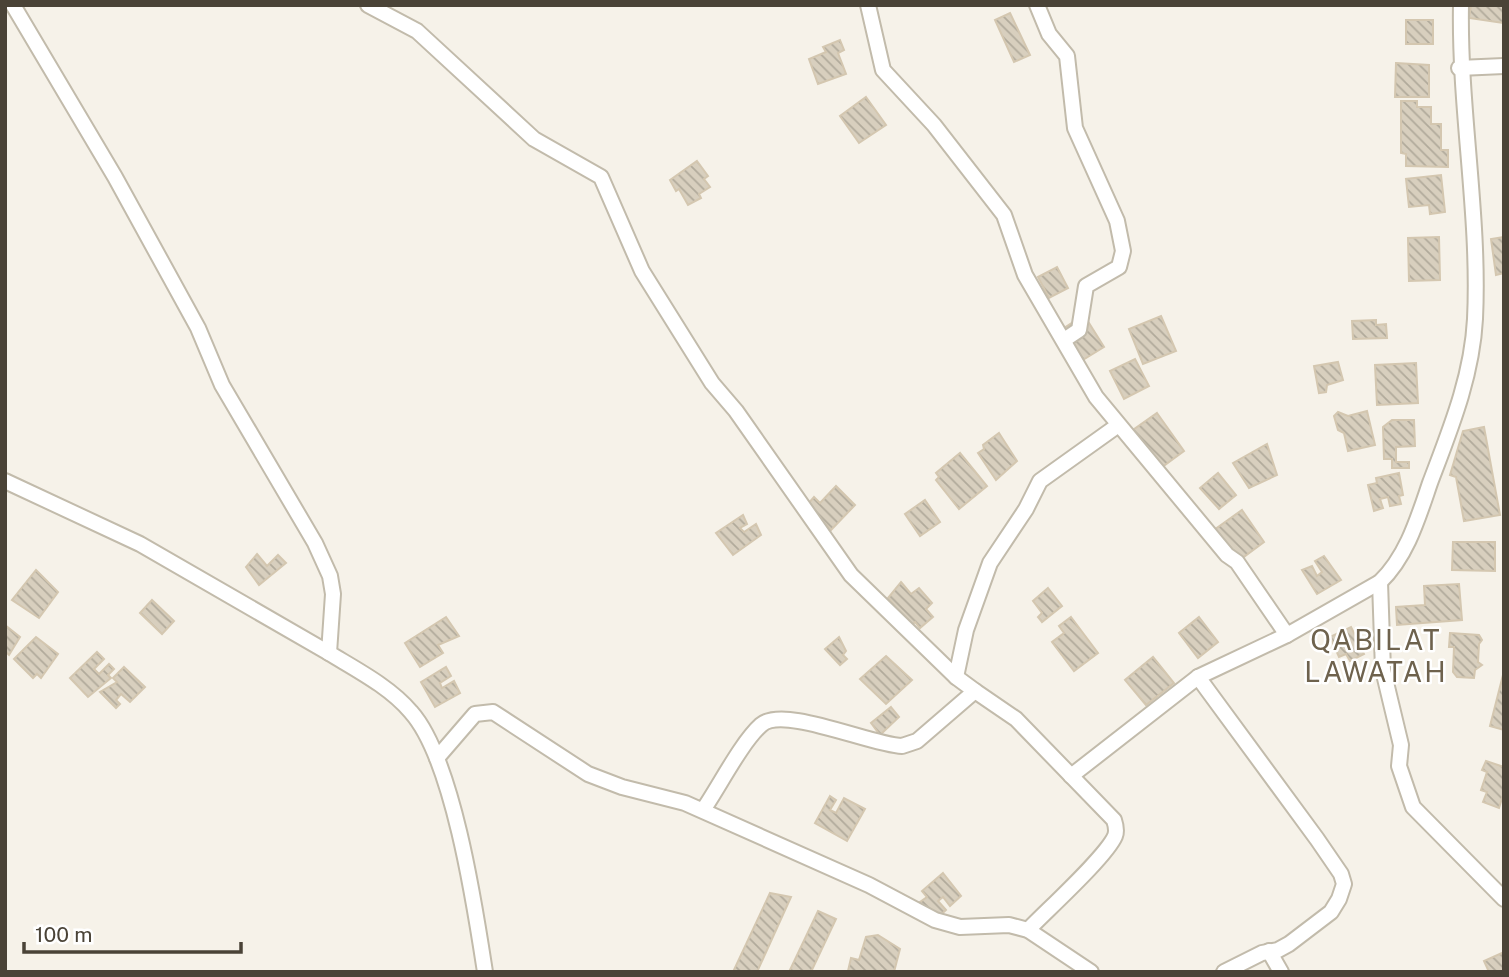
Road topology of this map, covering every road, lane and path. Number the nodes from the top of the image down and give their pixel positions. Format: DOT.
graph roads {
  1 [pos="13,5"];
  2 [pos="369,5"];
  3 [pos="868,5"];
  4 [pos="1037,5"];
  5 [pos="1461,5"];
  6 [pos="1504,66"];
  7 [pos="1460,68"];
  8 [pos="1063,340"];
  9 [pos="1117,426"];
  10 [pos="5,481"];
  11 [pos="1380,582"];
  12 [pos="1287,635"];
  13 [pos="329,653"];
  14 [pos="956,677"];
  15 [pos="1198,677"];
  16 [pos="975,691"];
  17 [pos="437,758"];
  18 [pos="1071,776"];
  19 [pos="703,810"];
  20 [pos="1504,900"];
  21 [pos="1028,930"];
  22 [pos="1269,951"];
  23 [pos="485,972"];
  24 [pos="1091,972"];
  25 [pos="1224,972"];
  26 [pos="1281,972"];
  1 -- 13 [label="street"];
  2 -- 14 [label="street"];
  3 -- 8 [label="street"];
  4 -- 8 [label="street"];
  5 -- 7 [label="street"];
  6 -- 7 [label="street"];
  7 -- 11 [label="street"];
  8 -- 9 [label="street"];
  9 -- 12 [label="street"];
  9 -- 14 [label="street"];
  10 -- 13 [label="street"];
  11 -- 12 [label="street"];
  11 -- 20 [label="street"];
  12 -- 15 [label="street"];
  13 -- 17 [label="street"];
  14 -- 16 [label="street"];
  15 -- 18 [label="street"];
  15 -- 22 [label="street"];
  16 -- 18 [label="street"];
  16 -- 19 [label="street"];
  17 -- 19 [label="street"];
  17 -- 23 [label="street"];
  18 -- 21 [label="street"];
  19 -- 21 [label="street"];
  21 -- 24 [label="street"];
  22 -- 25 [label="street"];
  22 -- 26 [label="street"];
}
